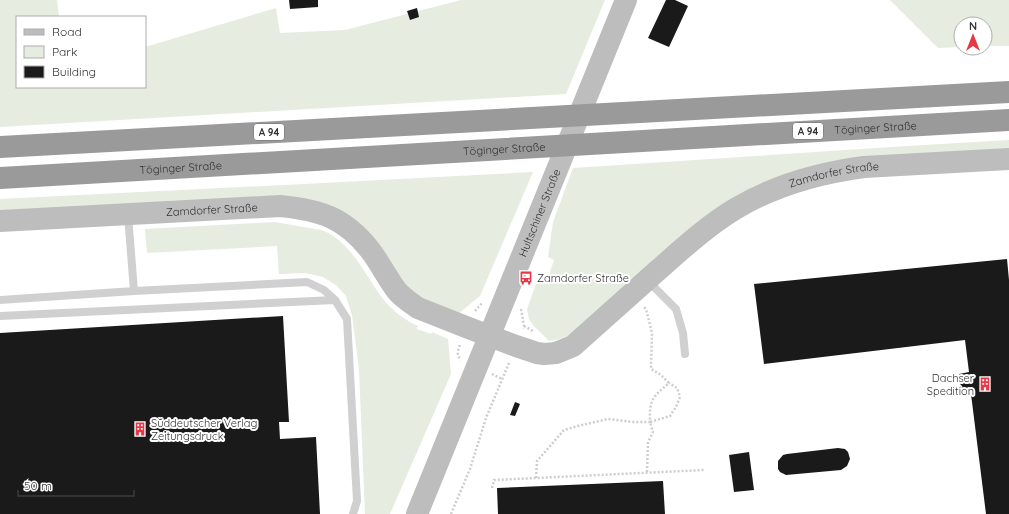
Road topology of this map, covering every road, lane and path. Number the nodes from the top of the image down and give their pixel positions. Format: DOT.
graph roads {
  1 [pos="626,0"];
  2 [pos="1009,92"];
  3 [pos="1009,120"];
  4 [pos="0,147"];
  5 [pos="1009,159"];
  6 [pos="0,178"];
  7 [pos="128,214"];
  8 [pos="0,221"];
  9 [pos="647,280"];
  10 [pos="134,292"];
  11 [pos="0,300"];
  12 [pos="335,300"];
  13 [pos="646,309"];
  14 [pos="0,316"];
  15 [pos="490,336"];
  16 [pos="685,354"];
  17 [pos="502,379"];
  18 [pos="669,383"];
  19 [pos="650,422"];
  20 [pos="704,470"];
  21 [pos="647,473"];
  22 [pos="536,478"];
  23 [pos="492,488"];
  24 [pos="353,514"];
  25 [pos="417,514"];
  26 [pos="451,514"];
  1 -- 15 [label="street, Hultschiner Straße"];
  2 -- 4 [label="highway, A 94"];
  3 -- 6 [label="highway, Töginger Straße / A 94"];
  5 -- 9 [label="street, Zamdorfer Straße"];
  7 -- 8 [label="street, Zamdorfer Straße"];
  7 -- 10 [label="lane"];
  7 -- 15 [label="street, Zamdorfer Straße"];
  9 -- 15 [label="street, Zamdorfer Straße"];
  9 -- 16 [label="lane"];
  10 -- 11 [label="lane"];
  10 -- 12 [label="lane"];
  12 -- 14 [label="lane"];
  12 -- 24 [label="lane"];
  13 -- 18 [label="path"];
  15 -- 25 [label="street, Hultschiner Straße"];
  17 -- 26 [label="path"];
  18 -- 19 [label="path"];
  18 -- 19 [label="path"];
  19 -- 21 [label="path"];
  19 -- 22 [label="path"];
  20 -- 21 [label="path"];
  21 -- 22 [label="path"];
  22 -- 23 [label="path"];
}
